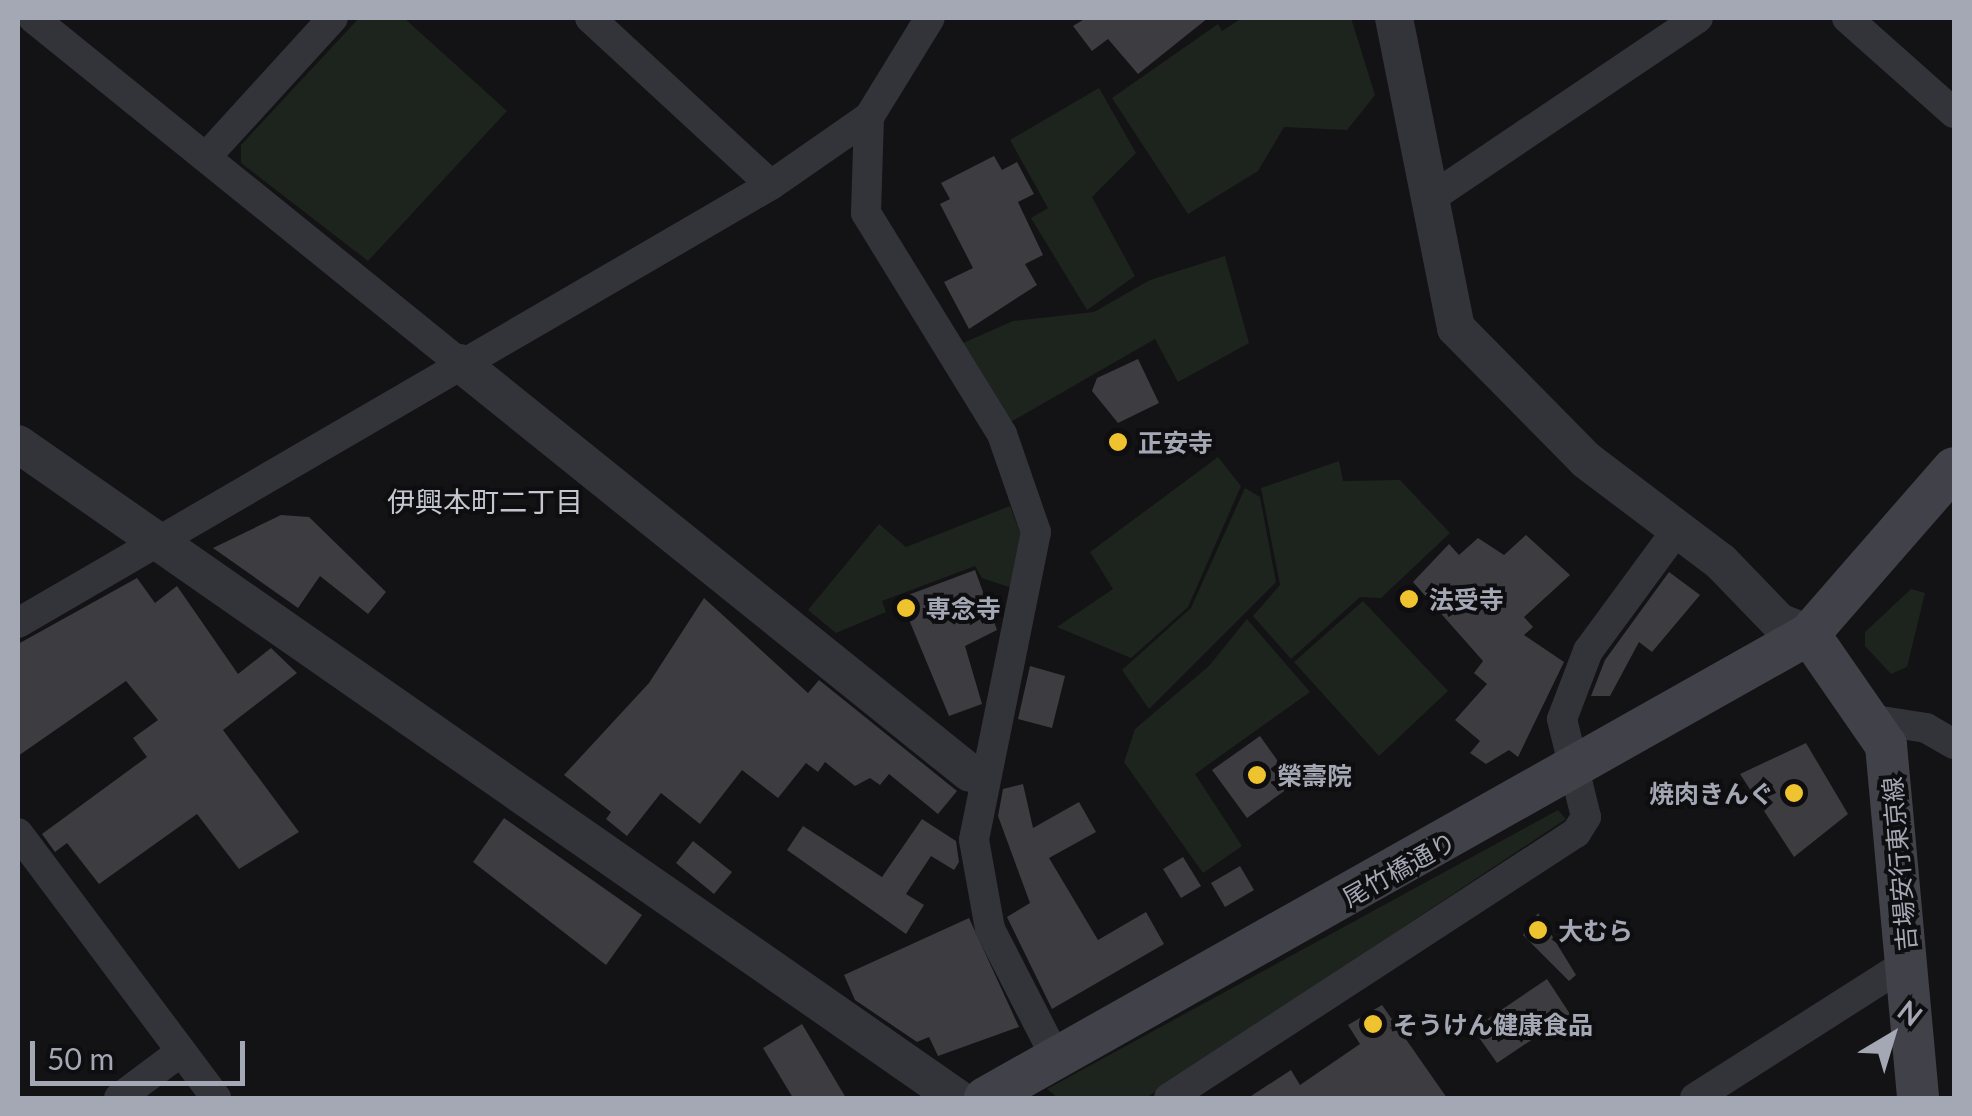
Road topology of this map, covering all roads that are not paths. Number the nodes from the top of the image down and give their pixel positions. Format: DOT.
graph roads {
  1 [pos="33,18"];
  2 [pos="334,18"];
  3 [pos="590,18"];
  4 [pos="930,18"];
  5 [pos="1394,18"];
  6 [pos="1698,18"];
  7 [pos="1847,18"];
  8 [pos="1954,114"];
  9 [pos="870,117"];
  10 [pos="206,157"];
  11 [pos="771,185"];
  12 [pos="1431,198"];
  13 [pos="460,364"];
  14 [pos="18,444"];
  15 [pos="1954,468"];
  16 [pos="1676,531"];
  17 [pos="158,542"];
  18 [pos="18,623"];
  19 [pos="1809,634"];
  20 [pos="1875,720"];
  21 [pos="1954,744"];
  22 [pos="1573,772"];
  23 [pos="977,776"];
  24 [pos="18,833"];
  25 [pos="1907,964"];
  26 [pos="178,1054"];
  27 [pos="1057,1060"];
  28 [pos="119,1098"];
  29 [pos="216,1098"];
  30 [pos="957,1098"];
  31 [pos="985,1098"];
  32 [pos="1169,1098"];
  33 [pos="1695,1098"];
  34 [pos="1918,1098"];
  1 -- 10 [label="street"];
  2 -- 10 [label="street"];
  3 -- 11 [label="street"];
  4 -- 9 [label="street"];
  5 -- 12 [label="street"];
  6 -- 12 [label="street"];
  7 -- 8 [label="street"];
  9 -- 11 [label="street"];
  9 -- 23 [label="street"];
  10 -- 13 [label="street"];
  11 -- 13 [label="street"];
  12 -- 16 [label="street"];
  13 -- 17 [label="street"];
  13 -- 23 [label="street"];
  14 -- 17 [label="street"];
  15 -- 19 [label="main road"];
  16 -- 19 [label="street"];
  16 -- 22 [label="street"];
  17 -- 18 [label="street"];
  17 -- 30 [label="street"];
  19 -- 20 [label="main road, 吉場安行東京線"];
  19 -- 22 [label="main road, 尾竹橋通り"];
  20 -- 21 [label="street"];
  20 -- 25 [label="main road, 吉場安行東京線"];
  22 -- 27 [label="main road, 尾竹橋通り"];
  22 -- 32 [label="street"];
  23 -- 27 [label="street"];
  24 -- 26 [label="street"];
  25 -- 33 [label="street"];
  25 -- 34 [label="main road, 吉場安行東京線"];
  26 -- 28 [label="street"];
  26 -- 29 [label="street"];
  27 -- 31 [label="main road, 尾竹橋通り"];
}
